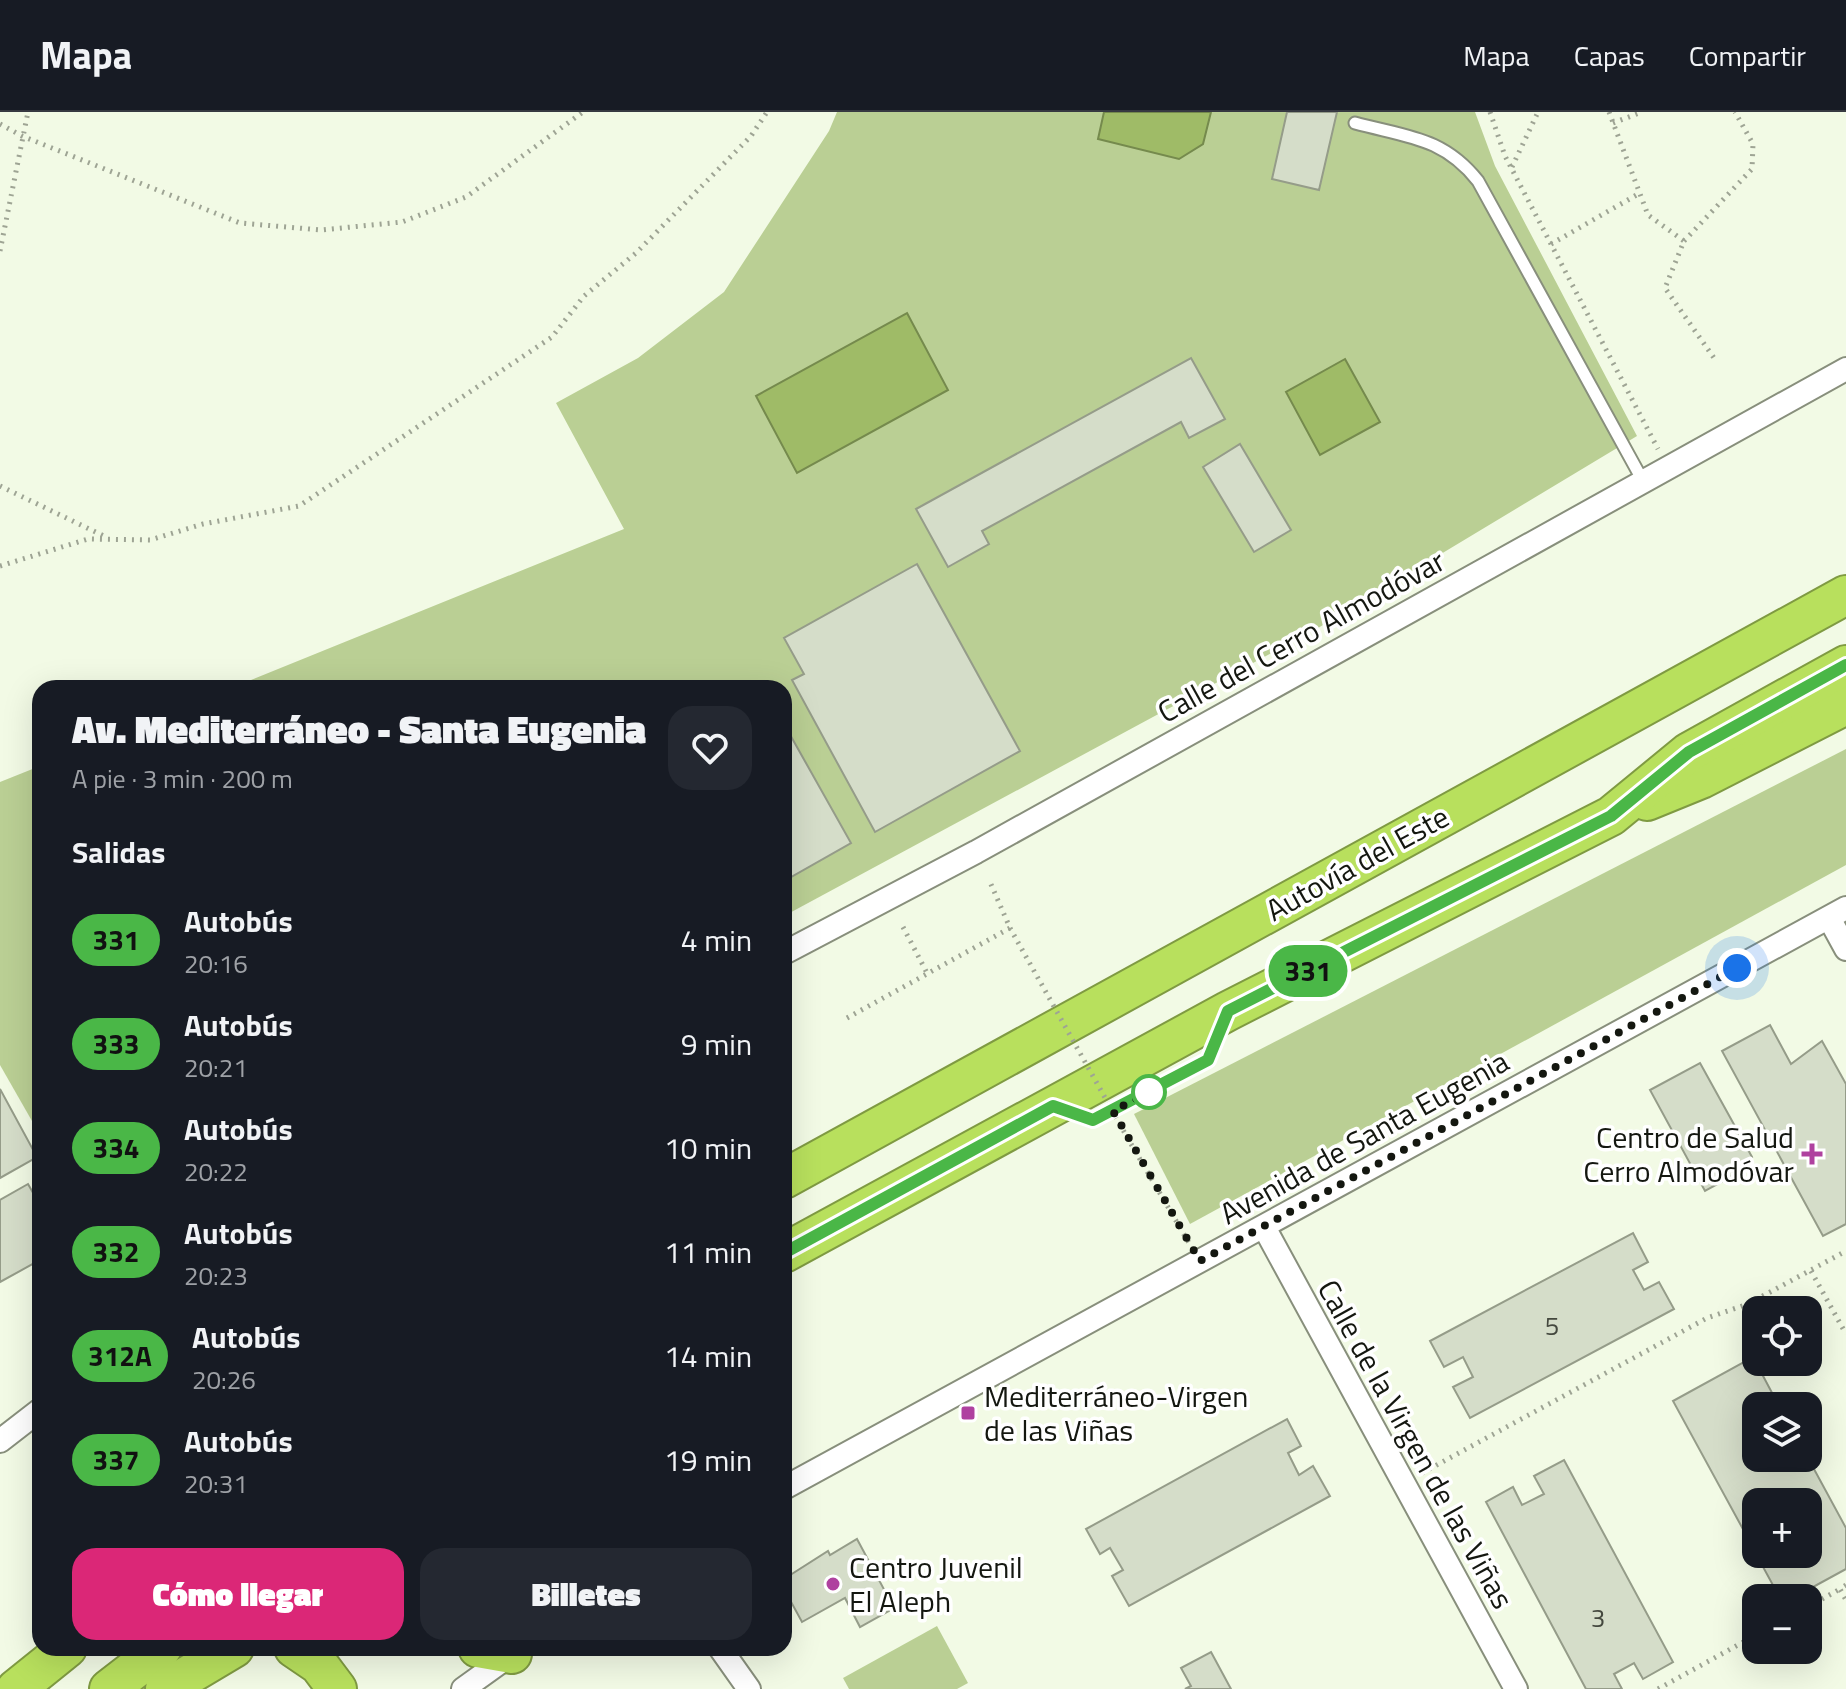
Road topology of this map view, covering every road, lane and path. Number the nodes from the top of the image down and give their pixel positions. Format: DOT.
graph roads {
  1 [pos="28,112"];
  2 [pos="583,112"];
  3 [pos="767,112"];
  4 [pos="1490,112"];
  5 [pos="1538,112"];
  6 [pos="1609,112"];
  7 [pos="1642,112"];
  8 [pos="1735,112"];
  9 [pos="1355,123"];
  10 [pos="1613,123"];
  11 [pos="0,124"];
  12 [pos="22,136"];
  13 [pos="1512,168"];
  14 [pos="1640,193"];
  15 [pos="1684,241"];
  16 [pos="1551,244"];
  17 [pos="0,251"];
  18 [pos="1714,358"];
  19 [pos="1846,369"];
  20 [pos="1668,467"];
  21 [pos="1643,481"];
  22 [pos="0,486"];
  23 [pos="109,538"];
  24 [pos="0,566"];
  25 [pos="1846,595"];
  26 [pos="1846,665"];
  27 [pos="1846,705"];
  28 [pos="1611,816"];
  29 [pos="990,882"];
  30 [pos="1837,913"];
  31 [pos="903,927"];
  32 [pos="1010,928"];
  33 [pos="792,949"];
  34 [pos="1846,949"];
  35 [pos="927,973"];
  36 [pos="847,1018"];
  37 [pos="792,1175"];
  38 [pos="1264,1227"];
  39 [pos="792,1249"];
  40 [pos="1846,1251"];
  41 [pos="1200,1261"];
  42 [pos="1811,1271"];
  43 [pos="1846,1334"];
  44 [pos="32,1416"];
  45 [pos="0,1441"];
  46 [pos="1422,1473"];
  47 [pos="792,1484"];
  48 [pos="1843,1587"];
  49 [pos="1822,1599"];
  50 [pos="1846,1600"];
  51 [pos="1742,1643"];
  52 [pos="57,1656"];
  53 [pos="152,1656"];
  54 [pos="221,1656"];
  55 [pos="306,1656"];
  56 [pos="497,1656"];
  57 [pos="726,1656"];
  58 [pos="16,1689"];
  59 [pos="109,1689"];
  60 [pos="165,1689"];
  61 [pos="337,1689"];
  62 [pos="463,1689"];
  63 [pos="749,1689"];
  64 [pos="1516,1689"];
  65 [pos="1658,1689"];
  1 -- 12 [label="path"];
  2 -- 12 [label="path"];
  3 -- 23 [label="path"];
  4 -- 13 [label="path"];
  5 -- 13 [label="path"];
  6 -- 10 [label="path"];
  7 -- 10 [label="path"];
  8 -- 15 [label="path"];
  9 -- 21 [label="lane"];
  10 -- 14 [label="path"];
  11 -- 12 [label="path"];
  12 -- 17 [label="path"];
  13 -- 16 [label="path"];
  14 -- 15 [label="path"];
  14 -- 16 [label="path"];
  15 -- 18 [label="path"];
  16 -- 20 [label="path"];
  19 -- 20 [label="street, Calle del Cerro Almodóvar"];
  20 -- 21 [label="street, Calle del Cerro Almodóvar"];
  21 -- 33 [label="street, Calle del Cerro Almodóvar"];
  22 -- 23 [label="path"];
  23 -- 24 [label="path"];
  25 -- 37 [label="highway, Autovía del Este"];
  26 -- 28 [label="highway"];
  27 -- 28 [label="highway"];
  28 -- 39 [label="highway"];
  29 -- 32 [label="path"];
  30 -- 34 [label="street"];
  30 -- 38 [label="street, Avenida de Santa Eugenia"];
  31 -- 35 [label="path"];
  32 -- 35 [label="path"];
  32 -- 41 [label="path, bridge"];
  35 -- 36 [label="path"];
  38 -- 41 [label="street, Avenida de Santa Eugenia"];
  38 -- 64 [label="street, Calle de la Virgen de las Viñas"];
  40 -- 42 [label="path"];
  41 -- 47 [label="street, Avenida de Santa Eugenia"];
  42 -- 43 [label="path"];
  42 -- 46 [label="path"];
  44 -- 45 [label="street"];
  48 -- 49 [label="path"];
  48 -- 50 [label="path"];
  51 -- 65 [label="path"];
  52 -- 58 [label="highway"];
  53 -- 59 [label="highway"];
  54 -- 60 [label="highway"];
  55 -- 61 [label="highway"];
  56 -- 62 [label="street"];
  57 -- 63 [label="street"];
}
